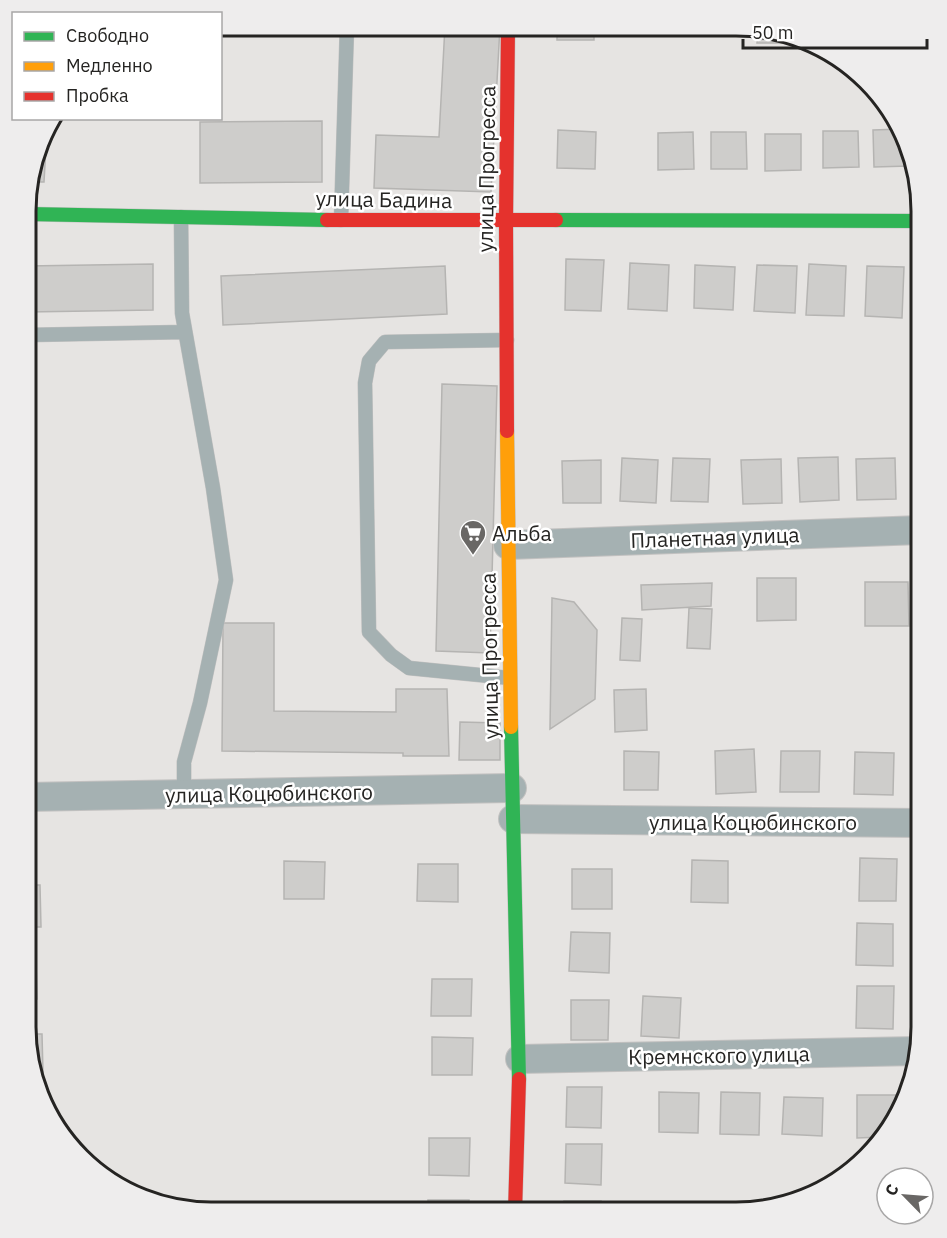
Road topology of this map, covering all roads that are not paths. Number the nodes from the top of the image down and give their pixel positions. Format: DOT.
graph roads {
  1 [pos="347,36"];
  2 [pos="508,36"];
  3 [pos="36,214"];
  4 [pos="181,217"];
  5 [pos="341,220"];
  6 [pos="506,221"];
  7 [pos="911,221"];
  8 [pos="185,332"];
  9 [pos="36,335"];
  10 [pos="507,340"];
  11 [pos="911,530"];
  12 [pos="508,545"];
  13 [pos="510,678"];
  14 [pos="512,788"];
  15 [pos="184,795"];
  16 [pos="36,798"];
  17 [pos="513,819"];
  18 [pos="911,823"];
  19 [pos="909,1052"];
  20 [pos="520,1059"];
  21 [pos="515,1202"];
  1 -- 5 [label="lane"];
  2 -- 6 [label="street, улица Прогресса"];
  3 -- 4 [label="street, улица Бадина"];
  4 -- 5 [label="street, улица Бадина"];
  4 -- 8 [label="lane"];
  5 -- 6 [label="street, улица Бадина"];
  6 -- 7 [label="street, улица Бадина"];
  6 -- 10 [label="street, улица Прогресса"];
  8 -- 9 [label="lane"];
  8 -- 15 [label="lane"];
  10 -- 12 [label="street, улица Прогресса"];
  10 -- 13 [label="lane"];
  11 -- 12 [label="street, Планетная улица"];
  12 -- 13 [label="street, улица Прогресса"];
  13 -- 14 [label="street, улица Прогресса"];
  14 -- 15 [label="street, улица Коцюбинского"];
  14 -- 17 [label="street, улица Прогресса"];
  15 -- 16 [label="street, улица Коцюбинского"];
  17 -- 18 [label="street, улица Коцюбинского"];
  17 -- 20 [label="street, улица Прогресса"];
  19 -- 20 [label="street, Кремнского улица"];
  20 -- 21 [label="street, улица Прогресса"];
}
